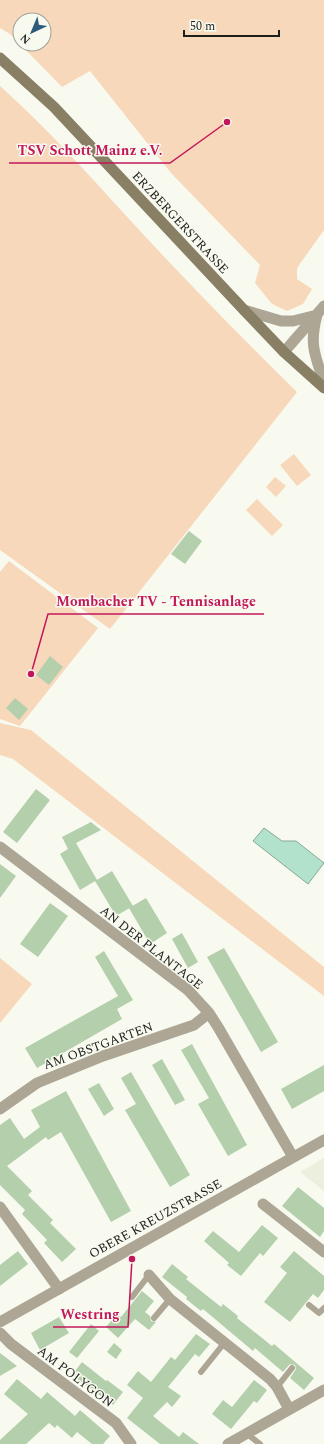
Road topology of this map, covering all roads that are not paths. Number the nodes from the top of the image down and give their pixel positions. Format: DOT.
graph roads {
  1 [pos="0,58"];
  2 [pos="324,306"];
  3 [pos="244,310"];
  4 [pos="317,315"];
  5 [pos="284,352"];
  6 [pos="324,382"];
  7 [pos="324,388"];
  8 [pos="0,847"];
  9 [pos="209,1013"];
  10 [pos="0,1109"];
  11 [pos="324,1140"];
  12 [pos="293,1157"];
  13 [pos="263,1204"];
  14 [pos="0,1207"];
  15 [pos="324,1252"];
  16 [pos="148,1275"];
  17 [pos="59,1289"];
  18 [pos="132,1296"];
  19 [pos="170,1299"];
  20 [pos="309,1305"];
  21 [pos="324,1308"];
  22 [pos="154,1318"];
  23 [pos="0,1322"];
  24 [pos="0,1333"];
  25 [pos="225,1342"];
  26 [pos="292,1368"];
  27 [pos="201,1372"];
  28 [pos="277,1387"];
  29 [pos="324,1390"];
  30 [pos="289,1409"];
  31 [pos="246,1433"];
  32 [pos="131,1444"];
  33 [pos="228,1444"];
  34 [pos="260,1444"];
  1 -- 3 [label="main road, ERZBERGERSTRASSE"];
  2 -- 4 [label="street"];
  3 -- 4 [label="street"];
  3 -- 5 [label="main road, ERZBERGERSTRASSE"];
  4 -- 5 [label="street"];
  4 -- 6 [label="street"];
  5 -- 7 [label="main road, ERZBERGERSTRASSE"];
  8 -- 9 [label="street, AN DER PLANTAGE"];
  9 -- 10 [label="street, AM OBSTGARTEN"];
  9 -- 12 [label="street, AN DER PLANTAGE"];
  11 -- 12 [label="street, OBERE KREUZSTRASSE"];
  12 -- 17 [label="street, OBERE KREUZSTRASSE"];
  13 -- 15 [label="street"];
  14 -- 17 [label="street"];
  16 -- 18 [label="lane"];
  16 -- 19 [label="street"];
  17 -- 23 [label="street, OBERE KREUZSTRASSE"];
  19 -- 22 [label="lane"];
  19 -- 25 [label="street"];
  20 -- 21 [label="lane"];
  24 -- 32 [label="street, AM POLYGON"];
  25 -- 27 [label="lane"];
  25 -- 28 [label="street"];
  26 -- 28 [label="lane"];
  28 -- 30 [label="street"];
  29 -- 30 [label="street"];
  30 -- 31 [label="street"];
  31 -- 33 [label="street"];
  31 -- 34 [label="lane"];
}
